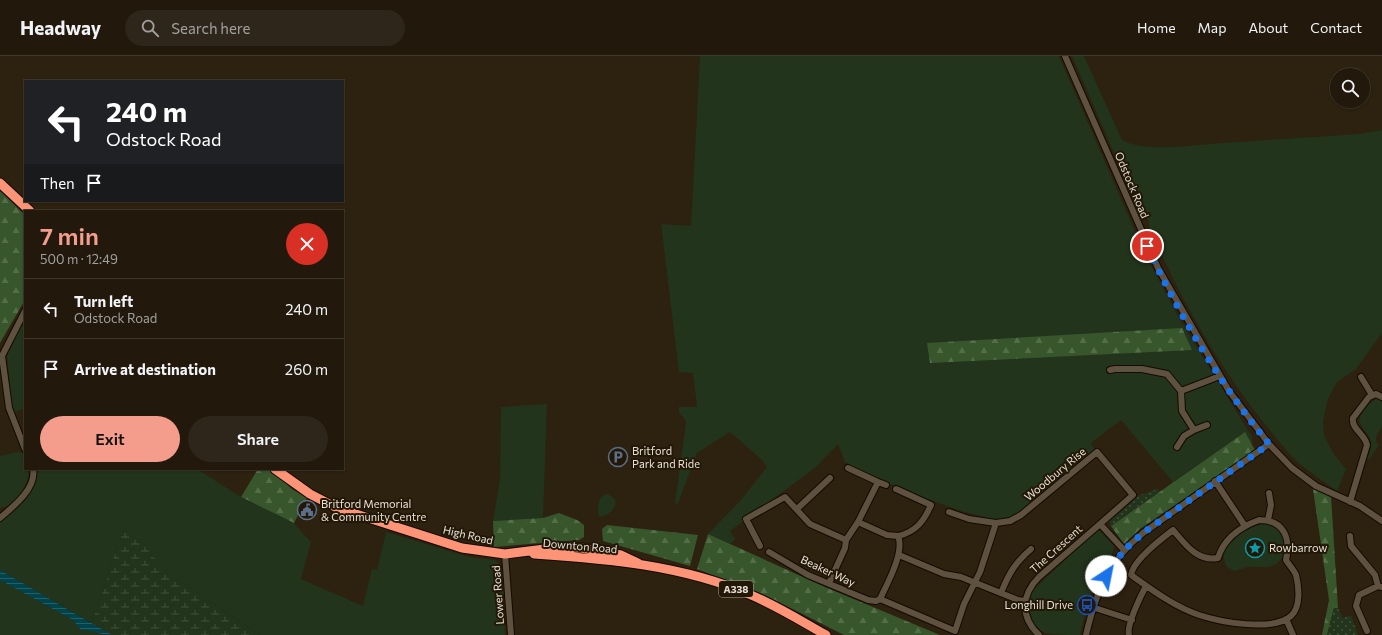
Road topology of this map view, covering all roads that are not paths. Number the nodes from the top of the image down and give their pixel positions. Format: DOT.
graph roads {
  1 [pos="1065,56"];
  2 [pos="0,183"];
  3 [pos="29,210"];
  4 [pos="24,314"];
  5 [pos="1,355"];
  6 [pos="1113,371"];
  7 [pos="1220,376"];
  8 [pos="1361,377"];
  9 [pos="1181,391"];
  10 [pos="1372,395"];
  11 [pos="1382,397"];
  12 [pos="1207,425"];
  13 [pos="1194,430"];
  14 [pos="1269,444"];
  15 [pos="24,446"];
  16 [pos="1177,447"];
  17 [pos="848,468"];
  18 [pos="33,470"];
  19 [pos="276,470"];
  20 [pos="830,478"];
  21 [pos="1215,481"];
  22 [pos="878,482"];
  23 [pos="886,485"];
  24 [pos="896,489"];
  25 [pos="1269,494"];
  26 [pos="1133,495"];
  27 [pos="1350,502"];
  28 [pos="797,509"];
  29 [pos="949,512"];
  30 [pos="0,518"];
  31 [pos="1268,520"];
  32 [pos="1382,521"];
  33 [pos="858,522"];
  34 [pos="996,523"];
  35 [pos="1100,524"];
  36 [pos="1244,526"];
  37 [pos="898,536"];
  38 [pos="1350,536"];
  39 [pos="846,540"];
  40 [pos="760,546"];
  41 [pos="1031,549"];
  42 [pos="1124,550"];
  43 [pos="770,552"];
  44 [pos="505,554"];
  45 [pos="899,555"];
  46 [pos="975,582"];
  47 [pos="829,583"];
  48 [pos="1146,586"];
  49 [pos="1380,587"];
  50 [pos="1001,593"];
  51 [pos="880,599"];
  52 [pos="1024,601"];
  53 [pos="1092,607"];
  54 [pos="1286,619"];
  55 [pos="1132,620"];
  56 [pos="1367,631"];
  57 [pos="511,635"];
  58 [pos="826,635"];
  59 [pos="1039,635"];
  60 [pos="1086,635"];
  61 [pos="1129,635"];
  62 [pos="1293,635"];
  1 -- 7 [label="street, Odstock Road"];
  2 -- 3 [label="highway"];
  4 -- 5 [label="street"];
  5 -- 15 [label="street"];
  6 -- 9 [label="street"];
  7 -- 9 [label="street"];
  7 -- 14 [label="street, Odstock Road"];
  8 -- 10 [label="street"];
  9 -- 13 [label="street"];
  10 -- 11 [label="street"];
  10 -- 27 [label="street"];
  12 -- 13 [label="street"];
  13 -- 16 [label="street"];
  14 -- 21 [label="street"];
  14 -- 27 [label="street, Odstock Road"];
  17 -- 22 [label="street"];
  18 -- 30 [label="street"];
  19 -- 44 [label="highway, High Road / A338"];
  20 -- 28 [label="street"];
  21 -- 36 [label="street"];
  21 -- 42 [label="street"];
  22 -- 23 [label="street"];
  22 -- 33 [label="street"];
  24 -- 37 [label="street"];
  25 -- 31 [label="street"];
  26 -- 34 [label="street, Woodbury Rise"];
  26 -- 35 [label="street, The Crescent"];
  27 -- 32 [label="street, Odstock Road"];
  28 -- 39 [label="street"];
  28 -- 40 [label="street"];
  29 -- 34 [label="street, Woodbury Rise"];
  31 -- 36 [label="street"];
  31 -- 54 [label="street"];
  33 -- 37 [label="street"];
  33 -- 39 [label="street"];
  34 -- 46 [label="street"];
  35 -- 42 [label="street"];
  35 -- 52 [label="street, The Crescent"];
  36 -- 48 [label="street"];
  37 -- 45 [label="street"];
  38 -- 49 [label="street"];
  39 -- 47 [label="street"];
  41 -- 50 [label="street"];
  42 -- 53 [label="street"];
  43 -- 47 [label="street, Beaker Way"];
  44 -- 57 [label="street, Lower Road"];
  44 -- 58 [label="highway, Downton Road / A338"];
  45 -- 46 [label="street"];
  45 -- 51 [label="street"];
  46 -- 50 [label="street"];
  46 -- 51 [label="street, Beaker Way"];
  47 -- 51 [label="street, Beaker Way"];
  48 -- 54 [label="street"];
  48 -- 55 [label="street"];
  49 -- 56 [label="street"];
  50 -- 52 [label="street"];
  52 -- 59 [label="street"];
  53 -- 55 [label="street"];
  53 -- 60 [label="street"];
  54 -- 62 [label="street"];
  55 -- 61 [label="street"];
}
